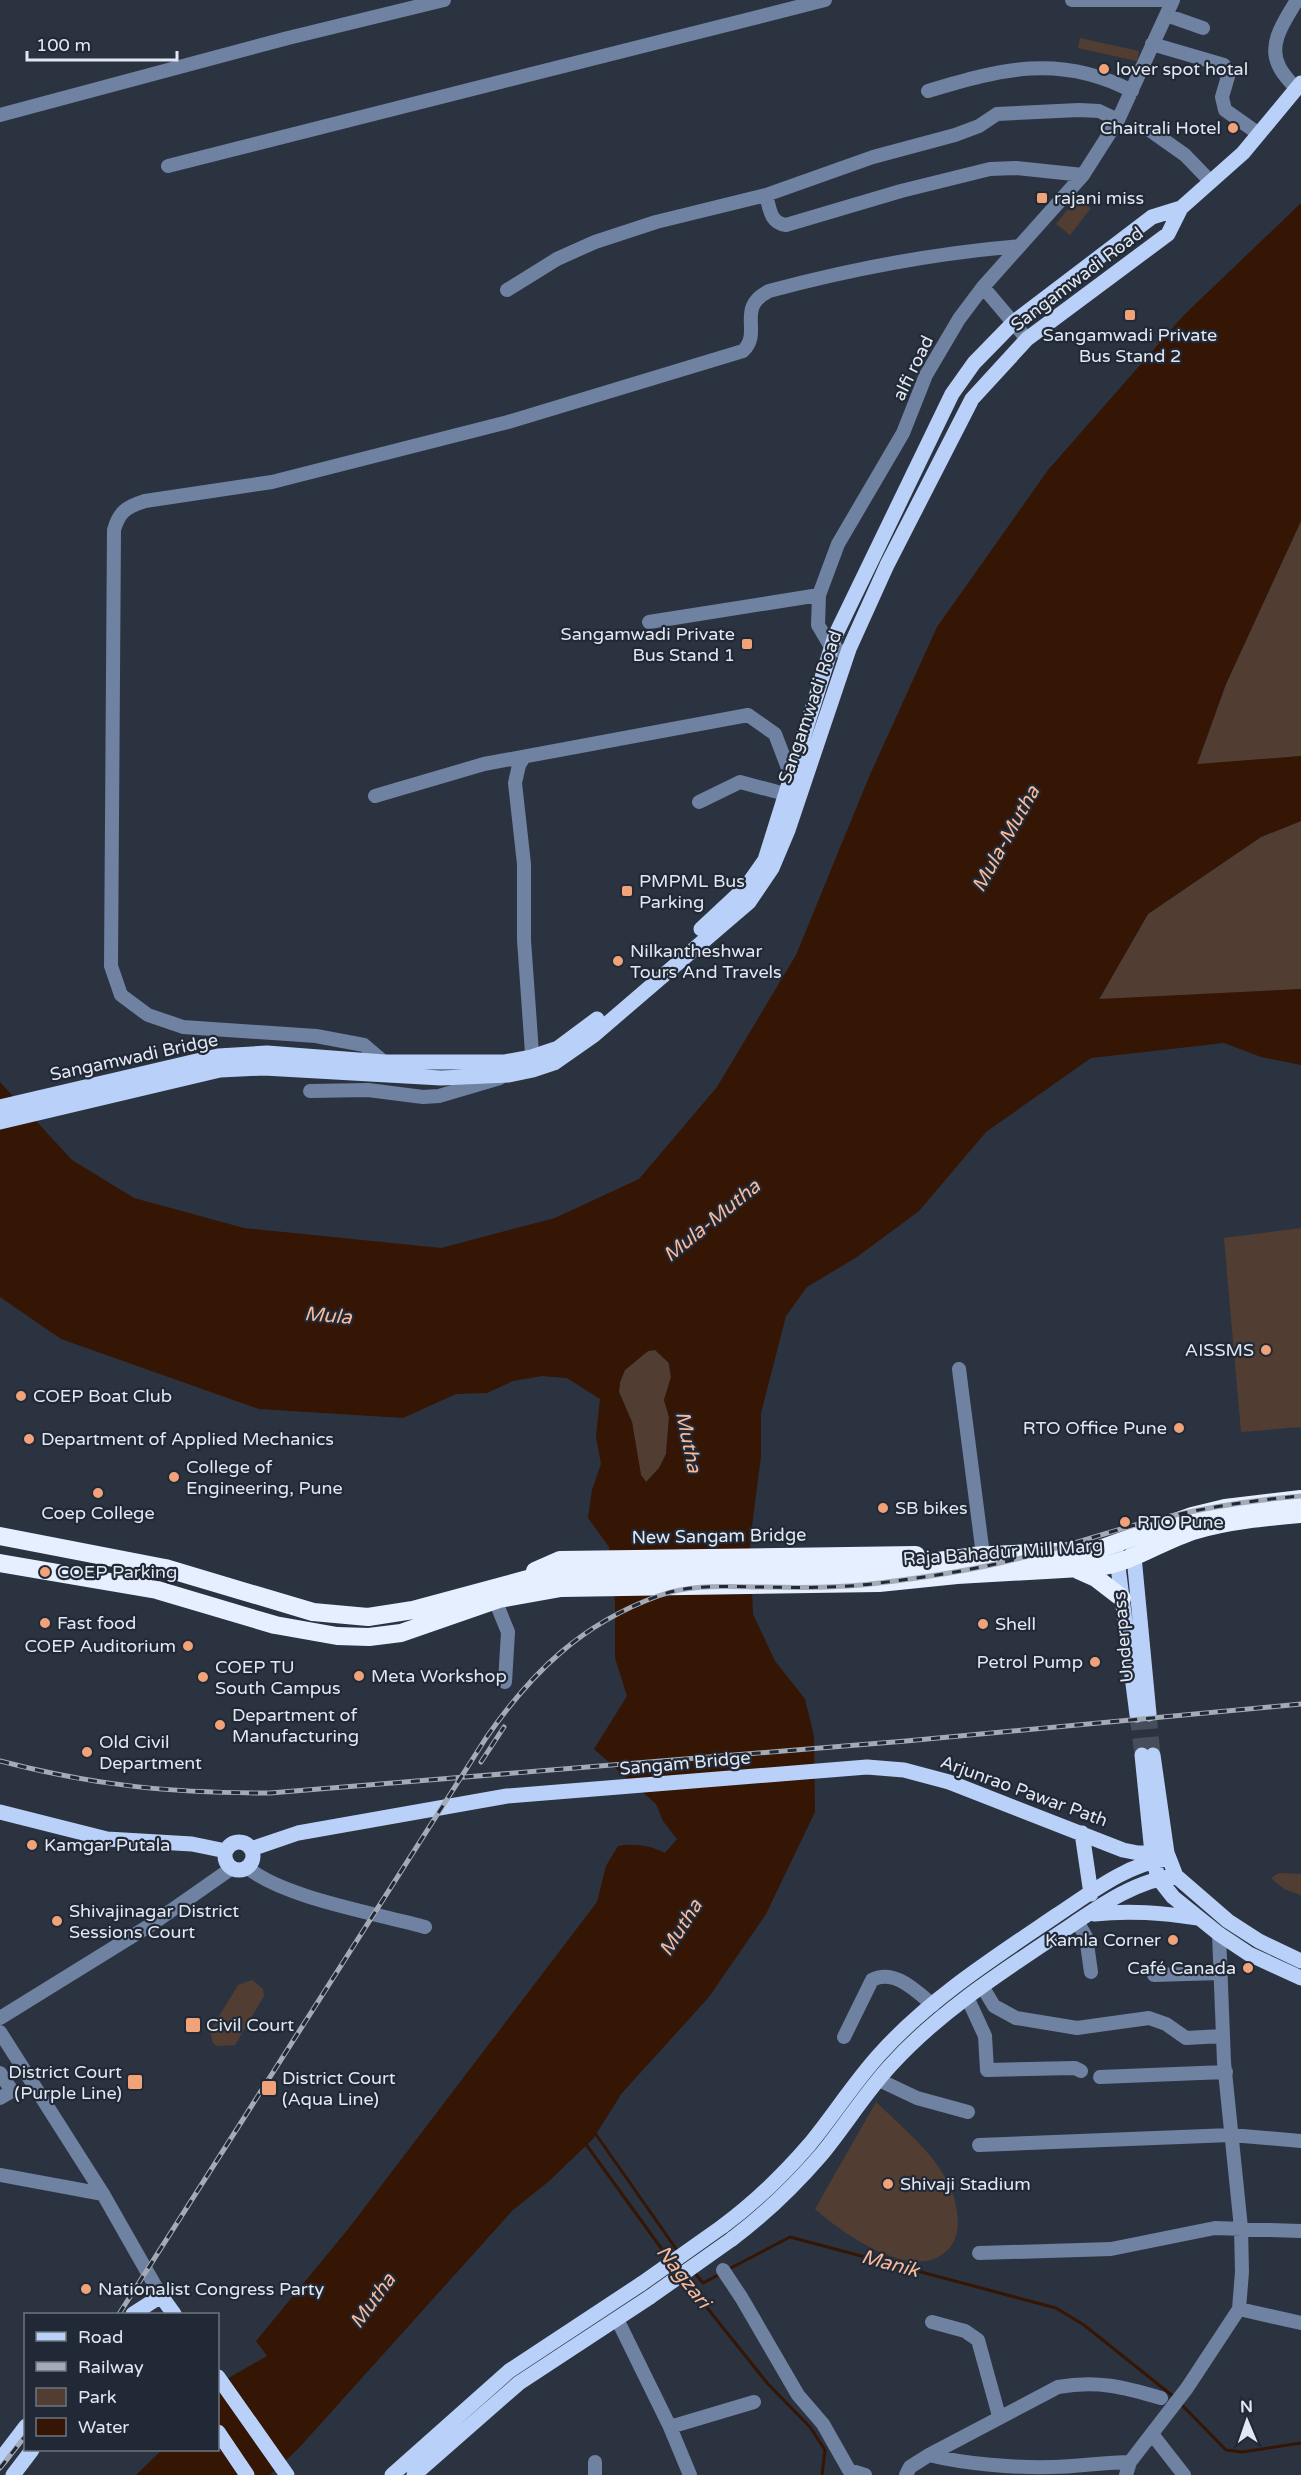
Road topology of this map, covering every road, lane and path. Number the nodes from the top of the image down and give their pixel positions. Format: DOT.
graph roads {
  1 [pos="444,0"];
  2 [pos="825,0"];
  3 [pos="1072,0"];
  4 [pos="1172,0"];
  5 [pos="1297,0"];
  6 [pos="1166,15"];
  7 [pos="1203,28"];
  8 [pos="1152,44"];
  9 [pos="1299,86"];
  10 [pos="1132,90"];
  11 [pos="928,91"];
  12 [pos="0,115"];
  13 [pos="1118,120"];
  14 [pos="1151,131"];
  15 [pos="1258,134"];
  16 [pos="168,166"];
  17 [pos="1083,175"];
  18 [pos="1211,182"];
  19 [pos="766,195"];
  20 [pos="1181,208"];
  21 [pos="1020,246"];
  22 [pos="983,287"];
  23 [pos="507,290"];
  24 [pos="1014,322"];
  25 [pos="1026,339"];
  26 [pos="819,595"];
  27 [pos="649,622"];
  28 [pos="831,647"];
  29 [pos="847,654"];
  30 [pos="524,757"];
  31 [pos="791,776"];
  32 [pos="785,794"];
  33 [pos="375,796"];
  34 [pos="699,802"];
  35 [pos="532,1064"];
  36 [pos="507,1069"];
  37 [pos="185,1070"];
  38 [pos="383,1070"];
  39 [pos="310,1091"];
  40 [pos="0,1107"];
  41 [pos="0,1122"];
  42 [pos="959,1369"];
  43 [pos="1301,1499"];
  44 [pos="1301,1514"];
  45 [pos="0,1536"];
  46 [pos="1124,1542"];
  47 [pos="983,1555"];
  48 [pos="1126,1561"];
  49 [pos="0,1563"];
  50 [pos="878,1569"];
  51 [pos="1078,1569"];
  52 [pos="912,1572"];
  53 [pos="561,1574"];
  54 [pos="1122,1598"];
  55 [pos="495,1600"];
  56 [pos="505,1682"];
  57 [pos="1148,1755"];
  58 [pos="867,1767"];
  59 [pos="0,1812"];
  60 [pos="1082,1833"];
  61 [pos="251,1849"];
  62 [pos="226,1851"];
  63 [pos="1157,1852"];
  64 [pos="239,1867"];
  65 [pos="1176,1876"];
  66 [pos="1158,1878"];
  67 [pos="1091,1894"];
  68 [pos="1082,1918"];
  69 [pos="1200,1918"];
  70 [pos="425,1927"];
  71 [pos="1219,1934"];
  72 [pos="1301,1961"];
  73 [pos="1091,1972"];
  74 [pos="1220,1973"];
  75 [pos="1154,1975"];
  76 [pos="1301,1978"];
  77 [pos="982,1986"];
  78 [pos="967,1997"];
  79 [pos="933,2005"];
  80 [pos="0,2018"];
  81 [pos="0,2032"];
  82 [pos="1223,2036"];
  83 [pos="844,2037"];
  84 [pos="1081,2071"];
  85 [pos="1226,2072"];
  86 [pos="0,2073"];
  87 [pos="1100,2077"];
  88 [pos="879,2080"];
  89 [pos="0,2098"];
  90 [pos="968,2112"];
  91 [pos="1231,2135"];
  92 [pos="1301,2141"];
  93 [pos="979,2145"];
  94 [pos="781,2173"];
  95 [pos="0,2175"];
  96 [pos="794,2183"];
  97 [pos="103,2194"];
  98 [pos="1241,2228"];
  99 [pos="1301,2231"];
  100 [pos="979,2253"];
  101 [pos="725,2274"];
  102 [pos="646,2291"];
  103 [pos="160,2296"];
  104 [pos="628,2302"];
  105 [pos="1239,2309"];
  106 [pos="136,2313"];
  107 [pos="171,2313"];
  108 [pos="617,2319"];
  109 [pos="932,2322"];
  110 [pos="1301,2323"];
  111 [pos="219,2378"];
  112 [pos="1161,2398"];
  113 [pos="754,2402"];
  114 [pos="999,2416"];
  115 [pos="670,2427"];
  116 [pos="24,2429"];
  117 [pos="219,2433"];
  118 [pos="1152,2434"];
  119 [pos="31,2451"];
  120 [pos="929,2455"];
  121 [pos="0,2460"];
  122 [pos="1128,2469"];
  123 [pos="13,2475"];
  124 [pos="247,2475"];
  125 [pos="287,2475"];
  126 [pos="392,2475"];
  127 [pos="414,2475"];
  128 [pos="690,2475"];
  129 [pos="865,2475"];
  130 [pos="906,2475"];
  131 [pos="1184,2475"];
  1 -- 12 [label="street"];
  2 -- 16 [label="street"];
  3 -- 4 [label="street"];
  4 -- 6 [label="street, alfi road"];
  5 -- 9 [label="street"];
  6 -- 7 [label="street"];
  6 -- 8 [label="street, alfi road"];
  8 -- 10 [label="street, alfi road"];
  8 -- 15 [label="street"];
  9 -- 15 [label="main road, Sangamwadi Road"];
  10 -- 11 [label="street"];
  10 -- 13 [label="street, alfi road"];
  13 -- 17 [label="street, alfi road"];
  13 -- 19 [label="street"];
  14 -- 18 [label="street"];
  15 -- 18 [label="main road, Sangamwadi Road"];
  17 -- 19 [label="street"];
  17 -- 21 [label="street, alfi road"];
  18 -- 20 [label="main road, Sangamwadi Road"];
  19 -- 23 [label="street"];
  20 -- 24 [label="main road, Sangamwadi Road"];
  20 -- 25 [label="main road, Sangamwadi Road"];
  21 -- 22 [label="street, alfi road"];
  21 -- 38 [label="street"];
  22 -- 24 [label="street"];
  22 -- 26 [label="street, alfi road"];
  24 -- 25 [label="street"];
  24 -- 28 [label="main road, Sangamwadi Road"];
  25 -- 29 [label="main road, Sangamwadi Road"];
  26 -- 27 [label="street"];
  26 -- 28 [label="street, alfi road"];
  28 -- 29 [label="street"];
  28 -- 31 [label="main road, Sangamwadi Road"];
  29 -- 35 [label="main road, Sangamwadi Road"];
  30 -- 31 [label="street"];
  30 -- 33 [label="street"];
  30 -- 35 [label="street"];
  31 -- 32 [label="main road, Sangamwadi Road"];
  32 -- 34 [label="street"];
  32 -- 35 [label="main road, Sangamwadi Road"];
  35 -- 36 [label="main road, Sangamwadi Road"];
  36 -- 38 [label="main road, Sangamwadi Bridge"];
  36 -- 39 [label="street"];
  37 -- 38 [label="main road, Sangamwadi Bridge"];
  37 -- 40 [label="main road, Sangamwadi Bridge"];
  37 -- 41 [label="main road, Sangamwadi Bridge"];
  42 -- 47 [label="street"];
  43 -- 46 [label="highway, Raja Bahadur Mill Marg"];
  44 -- 48 [label="highway, Raja Bahadur Mill Marg"];
  45 -- 53 [label="highway"];
  46 -- 47 [label="highway, Raja Bahadur Mill Marg"];
  46 -- 48 [label="main road"];
  47 -- 50 [label="highway, Raja Bahadur Mill Marg"];
  47 -- 52 [label="highway, Raja Bahadur Mill Marg"];
  48 -- 51 [label="highway, Raja Bahadur Mill Marg"];
  48 -- 54 [label="main road, Underpass"];
  48 -- 54 [label="main road, Underpass"];
  49 -- 55 [label="highway"];
  50 -- 52 [label="highway, Raja Bahadur Mill Marg"];
  50 -- 53 [label="highway"];
  50 -- 53 [label="highway, New Sangam Bridge"];
  51 -- 52 [label="highway, Raja Bahadur Mill Marg"];
  51 -- 54 [label="highway"];
  53 -- 55 [label="highway"];
  55 -- 56 [label="street"];
  57 -- 63 [label="main road"];
  58 -- 60 [label="main road, Arjunrao Pawar Path"];
  58 -- 61 [label="main road, Sangam Bridge"];
  59 -- 62 [label="main road"];
  60 -- 63 [label="main road, Arjunrao Pawar Path"];
  60 -- 67 [label="main road"];
  61 -- 62 [label="main road"];
  61 -- 64 [label="main road"];
  62 -- 64 [label="main road"];
  63 -- 65 [label="main road"];
  63 -- 66 [label="main road"];
  63 -- 67 [label="main road"];
  64 -- 70 [label="street"];
  64 -- 80 [label="street"];
  65 -- 66 [label="main road"];
  65 -- 72 [label="main road"];
  66 -- 68 [label="main road"];
  66 -- 69 [label="main road"];
  67 -- 79 [label="main road"];
  68 -- 69 [label="main road"];
  68 -- 73 [label="street"];
  68 -- 77 [label="main road"];
  69 -- 71 [label="main road"];
  71 -- 74 [label="street"];
  71 -- 76 [label="main road"];
  74 -- 75 [label="street"];
  74 -- 82 [label="street"];
  77 -- 78 [label="main road"];
  77 -- 82 [label="street"];
  78 -- 84 [label="street"];
  78 -- 88 [label="main road"];
  79 -- 83 [label="street"];
  79 -- 94 [label="main road"];
  81 -- 97 [label="street"];
  82 -- 85 [label="street"];
  85 -- 87 [label="street"];
  85 -- 91 [label="street"];
  86 -- 89 [label="street"];
  88 -- 90 [label="street"];
  88 -- 96 [label="main road"];
  91 -- 92 [label="street"];
  91 -- 93 [label="street"];
  91 -- 98 [label="street"];
  94 -- 96 [label="main road"];
  94 -- 102 [label="main road, bridge"];
  95 -- 97 [label="street"];
  96 -- 102 [label="main road, bridge"];
  97 -- 103 [label="street"];
  98 -- 99 [label="street"];
  98 -- 100 [label="street"];
  98 -- 105 [label="street"];
  101 -- 129 [label="street"];
  102 -- 104 [label="main road"];
  103 -- 106 [label="main road"];
  103 -- 107 [label="main road"];
  104 -- 108 [label="main road"];
  104 -- 126 [label="main road"];
  105 -- 110 [label="street"];
  105 -- 118 [label="street"];
  108 -- 115 [label="street"];
  108 -- 127 [label="main road"];
  109 -- 114 [label="street"];
  111 -- 125 [label="main road"];
  112 -- 114 [label="street"];
  113 -- 115 [label="street"];
  114 -- 120 [label="street"];
  115 -- 128 [label="street"];
  116 -- 121 [label="main road"];
  117 -- 124 [label="main road"];
  118 -- 122 [label="street"];
  118 -- 131 [label="street"];
  119 -- 123 [label="main road"];
  120 -- 122 [label="street"];
  120 -- 130 [label="street"];
}
